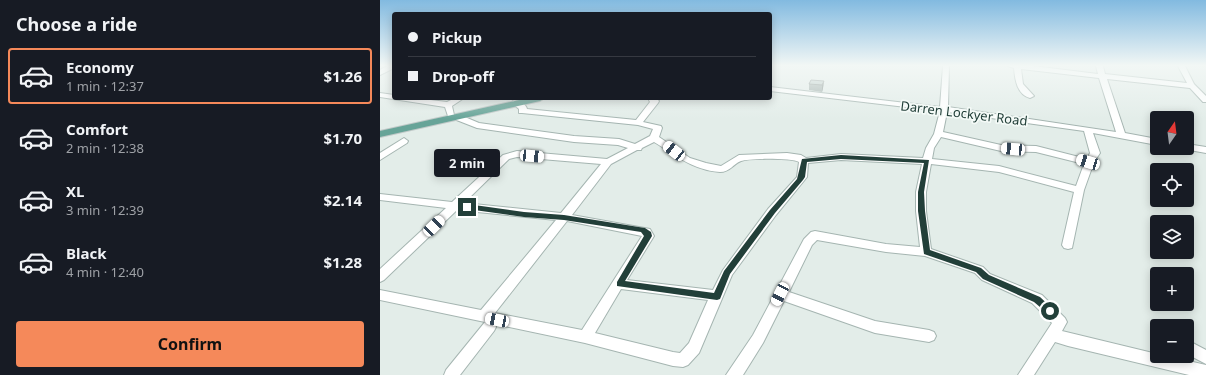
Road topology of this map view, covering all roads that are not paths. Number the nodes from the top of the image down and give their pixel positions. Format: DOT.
graph roads {
  1 [pos="945,84"];
  2 [pos="1019,84"];
  3 [pos="1104,84"];
  4 [pos="1158,84"];
  5 [pos="1191,85"];
  6 [pos="772,89"];
  7 [pos="380,95"];
  8 [pos="1030,96"];
  9 [pos="392,97"];
  10 [pos="406,100"];
  11 [pos="459,100"];
  12 [pos="515,100"];
  13 [pos="530,100"];
  14 [pos="654,100"];
  15 [pos="1206,100"];
  16 [pos="516,103"];
  17 [pos="944,110"];
  18 [pos="452,112"];
  19 [pos="638,123"];
  20 [pos="1087,129"];
  21 [pos="380,131"];
  22 [pos="380,134"];
  23 [pos="938,134"];
  24 [pos="1121,135"];
  25 [pos="654,138"];
  26 [pos="404,141"];
  27 [pos="1150,141"];
  28 [pos="638,148"];
  29 [pos="1194,148"];
  30 [pos="1206,150"];
  31 [pos="380,157"];
  32 [pos="804,160"];
  33 [pos="927,161"];
  34 [pos="608,162"];
  35 [pos="1088,162"];
  36 [pos="1079,190"];
  37 [pos="380,197"];
  38 [pos="455,205"];
  39 [pos="564,217"];
  40 [pos="1068,245"];
  41 [pos="926,252"];
  42 [pos="380,277"];
  43 [pos="619,284"];
  44 [pos="780,294"];
  45 [pos="380,295"];
  46 [pos="717,296"];
  47 [pos="486,322"];
  48 [pos="1052,334"];
  49 [pos="929,336"];
  50 [pos="585,337"];
  51 [pos="1194,351"];
  52 [pos="1206,357"];
  53 [pos="1206,372"];
  54 [pos="451,375"];
  55 [pos="734,375"];
  56 [pos="1026,375"];
  1 -- 17 [label="street"];
  2 -- 8 [label="street"];
  3 -- 24 [label="street"];
  4 -- 5 [label="street"];
  5 -- 15 [label="street"];
  6 -- 17 [label="street, Darren Lockyer Road"];
  7 -- 9 [label="street"];
  10 -- 18 [label="street"];
  11 -- 18 [label="street"];
  12 -- 18 [label="main road"];
  13 -- 16 [label="main road"];
  14 -- 19 [label="street"];
  16 -- 18 [label="main road"];
  16 -- 19 [label="street"];
  17 -- 20 [label="street, Darren Lockyer Road"];
  17 -- 23 [label="street"];
  18 -- 21 [label="main road"];
  18 -- 22 [label="main road"];
  18 -- 28 [label="street"];
  19 -- 25 [label="street"];
  20 -- 24 [label="street, Darren Lockyer Road"];
  20 -- 35 [label="street"];
  23 -- 33 [label="street"];
  23 -- 35 [label="street"];
  24 -- 27 [label="street, Darren Lockyer Road"];
  25 -- 28 [label="street"];
  25 -- 32 [label="street"];
  26 -- 31 [label="street"];
  28 -- 34 [label="street"];
  29 -- 30 [label="street"];
  32 -- 33 [label="street"];
  32 -- 46 [label="street"];
  33 -- 36 [label="street"];
  33 -- 41 [label="street"];
  34 -- 38 [label="street"];
  34 -- 39 [label="street"];
  35 -- 36 [label="street"];
  36 -- 40 [label="street"];
  37 -- 38 [label="street"];
  38 -- 39 [label="street"];
  38 -- 42 [label="street"];
  39 -- 43 [label="street"];
  39 -- 47 [label="street"];
  41 -- 44 [label="street"];
  41 -- 48 [label="street"];
  43 -- 46 [label="street"];
  43 -- 50 [label="street"];
  44 -- 49 [label="street"];
  44 -- 55 [label="street"];
  45 -- 47 [label="street"];
  46 -- 50 [label="street"];
  47 -- 50 [label="street"];
  47 -- 54 [label="street"];
  48 -- 53 [label="street"];
  48 -- 56 [label="street"];
  51 -- 52 [label="street"];
}
